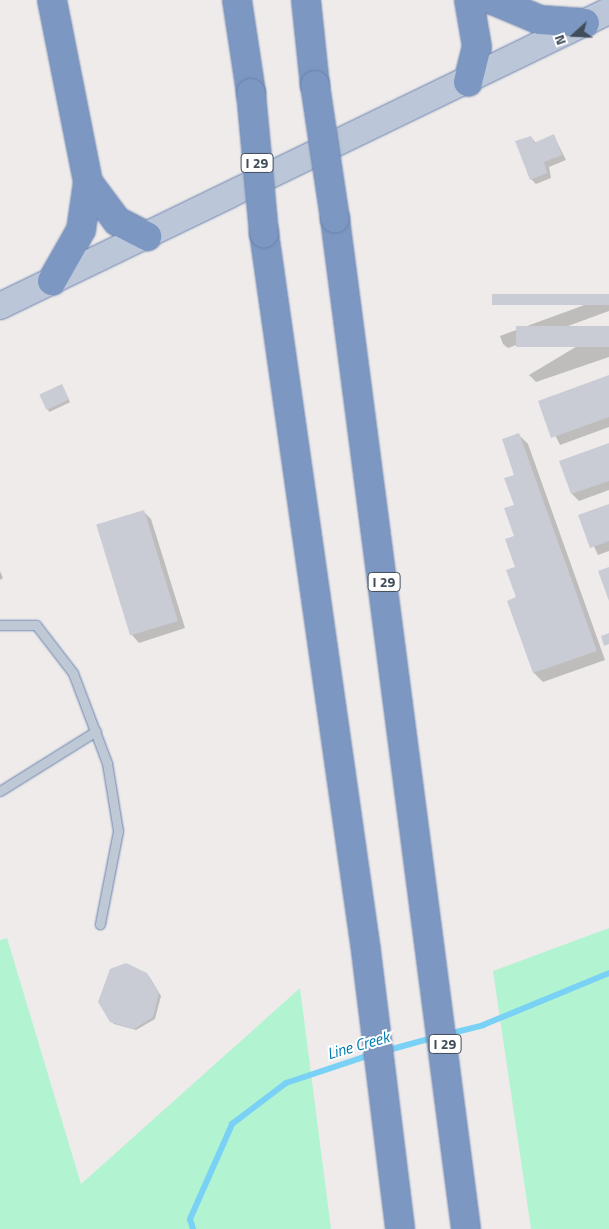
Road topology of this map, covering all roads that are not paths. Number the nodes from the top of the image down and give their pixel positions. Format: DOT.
graph roads {
  1 [pos="52,0"];
  2 [pos="237,0"];
  3 [pos="306,0"];
  4 [pos="469,0"];
  5 [pos="492,0"];
  6 [pos="597,17"];
  7 [pos="468,82"];
  8 [pos="88,182"];
  9 [pos="148,236"];
  10 [pos="52,281"];
  11 [pos="0,306"];
  12 [pos="0,625"];
  13 [pos="96,730"];
  14 [pos="0,791"];
  15 [pos="100,924"];
  16 [pos="400,1229"];
  17 [pos="466,1229"];
  1 -- 8 [label="highway"];
  2 -- 16 [label="highway, I 29, bridge"];
  3 -- 17 [label="highway, I 29, bridge"];
  4 -- 7 [label="highway"];
  5 -- 6 [label="highway"];
  6 -- 7 [label="main road"];
  7 -- 9 [label="main road"];
  8 -- 9 [label="highway"];
  8 -- 10 [label="highway"];
  9 -- 10 [label="main road"];
  10 -- 11 [label="main road"];
  12 -- 13 [label="lane"];
  13 -- 14 [label="lane"];
  13 -- 15 [label="lane"];
}
